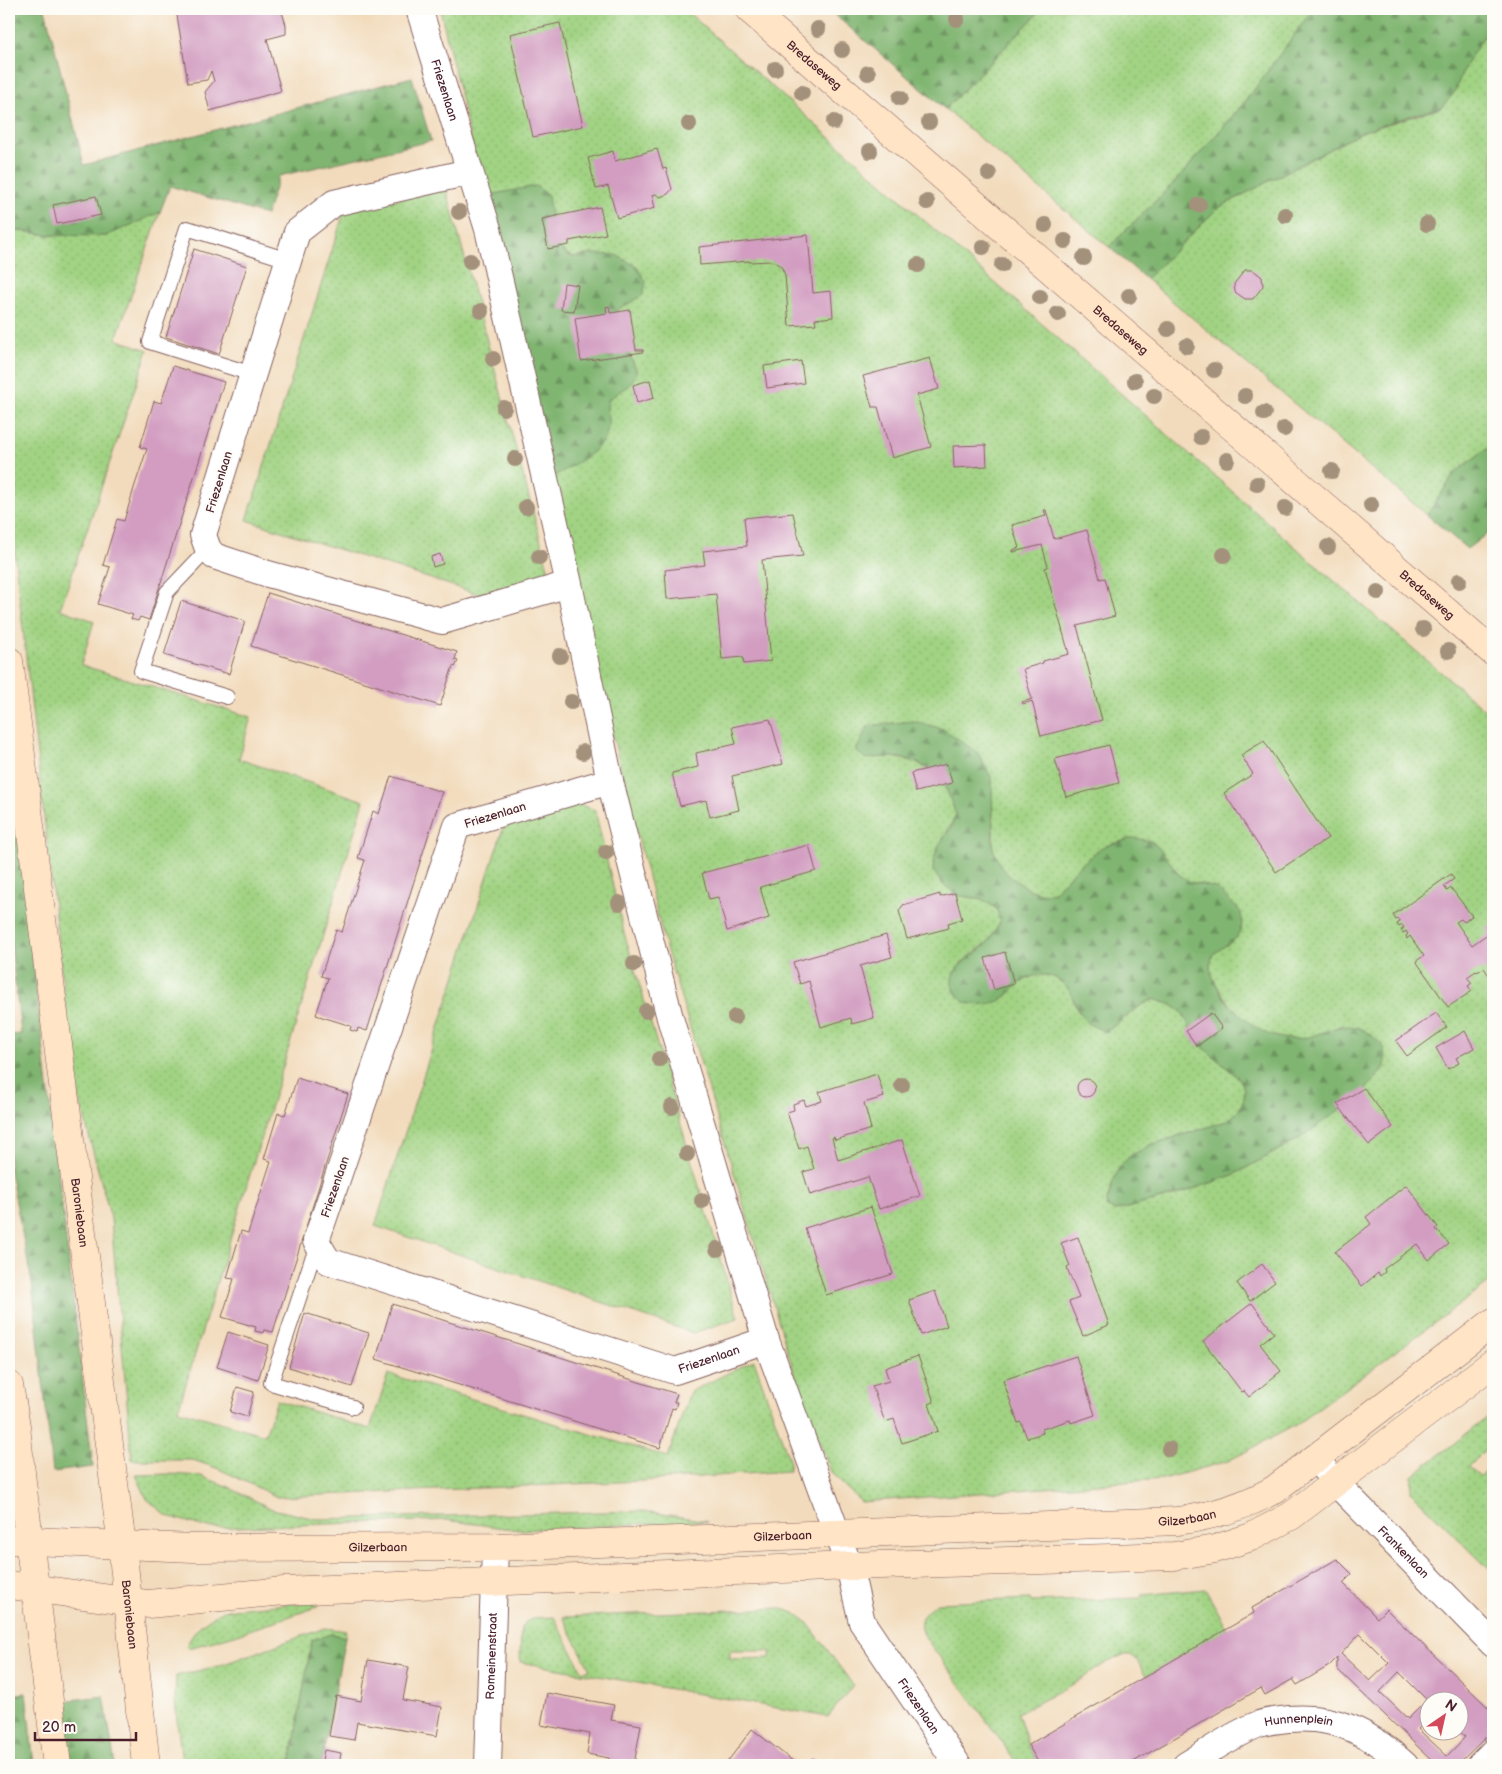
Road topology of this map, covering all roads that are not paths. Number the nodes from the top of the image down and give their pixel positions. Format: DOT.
graph roads {
  1 [pos="419,9"];
  2 [pos="749,9"];
  3 [pos="470,172"];
  4 [pos="288,260"];
  5 [pos="252,374"];
  6 [pos="208,549"];
  7 [pos="569,584"];
  8 [pos="1493,652"];
  9 [pos="9,661"];
  10 [pos="227,697"];
  11 [pos="610,781"];
  12 [pos="323,1252"];
  13 [pos="1493,1322"];
  14 [pos="766,1340"];
  15 [pos="1493,1363"];
  16 [pos="9,1385"];
  17 [pos="353,1407"];
  18 [pos="1315,1458"];
  19 [pos="1336,1484"];
  20 [pos="838,1535"];
  21 [pos="19,1541"];
  22 [pos="122,1546"];
  23 [pos="495,1547"];
  24 [pos="849,1566"];
  25 [pos="494,1582"];
  26 [pos="9,1585"];
  27 [pos="36,1589"];
  28 [pos="128,1603"];
  29 [pos="1493,1644"];
  30 [pos="1493,1752"];
  31 [pos="57,1765"];
  32 [pos="146,1765"];
  33 [pos="488,1765"];
  34 [pos="958,1765"];
  35 [pos="1189,1765"];
  36 [pos="1405,1765"];
  37 [pos="1480,1765"];
  1 -- 3 [label="street, Friezenlaan"];
  2 -- 8 [label="street, Bredaseweg"];
  3 -- 4 [label="street, Friezenlaan"];
  3 -- 7 [label="street, Friezenlaan"];
  4 -- 5 [label="street, Friezenlaan"];
  4 -- 5 [label="lane"];
  5 -- 6 [label="street, Friezenlaan"];
  6 -- 7 [label="street"];
  6 -- 10 [label="lane"];
  7 -- 11 [label="street, Friezenlaan"];
  9 -- 22 [label="street, Baroniebaan"];
  11 -- 12 [label="street, Friezenlaan"];
  11 -- 14 [label="street, Friezenlaan"];
  12 -- 14 [label="street, Friezenlaan"];
  12 -- 17 [label="lane"];
  13 -- 18 [label="street, Gilzerbaan"];
  14 -- 20 [label="street, Friezenlaan"];
  15 -- 19 [label="street"];
  16 -- 21 [label="street"];
  18 -- 19 [label="street, Frankenlaan"];
  18 -- 20 [label="street, Gilzerbaan"];
  19 -- 24 [label="street"];
  19 -- 29 [label="street, Frankenlaan"];
  20 -- 23 [label="street, Gilzerbaan"];
  20 -- 24 [label="street, Friezenlaan"];
  21 -- 22 [label="street, Gilzerbaan"];
  21 -- 27 [label="street"];
  22 -- 23 [label="street, Gilzerbaan"];
  22 -- 28 [label="street, Baroniebaan"];
  23 -- 25 [label="street, Romeinenstraat"];
  24 -- 25 [label="street"];
  24 -- 34 [label="street, Friezenlaan"];
  25 -- 28 [label="street"];
  25 -- 33 [label="street, Romeinenstraat"];
  26 -- 27 [label="street"];
  27 -- 28 [label="street"];
  27 -- 31 [label="street"];
  28 -- 32 [label="street, Baroniebaan"];
  30 -- 37 [label="street"];
  35 -- 36 [label="street, Hunnenplein"];
}
